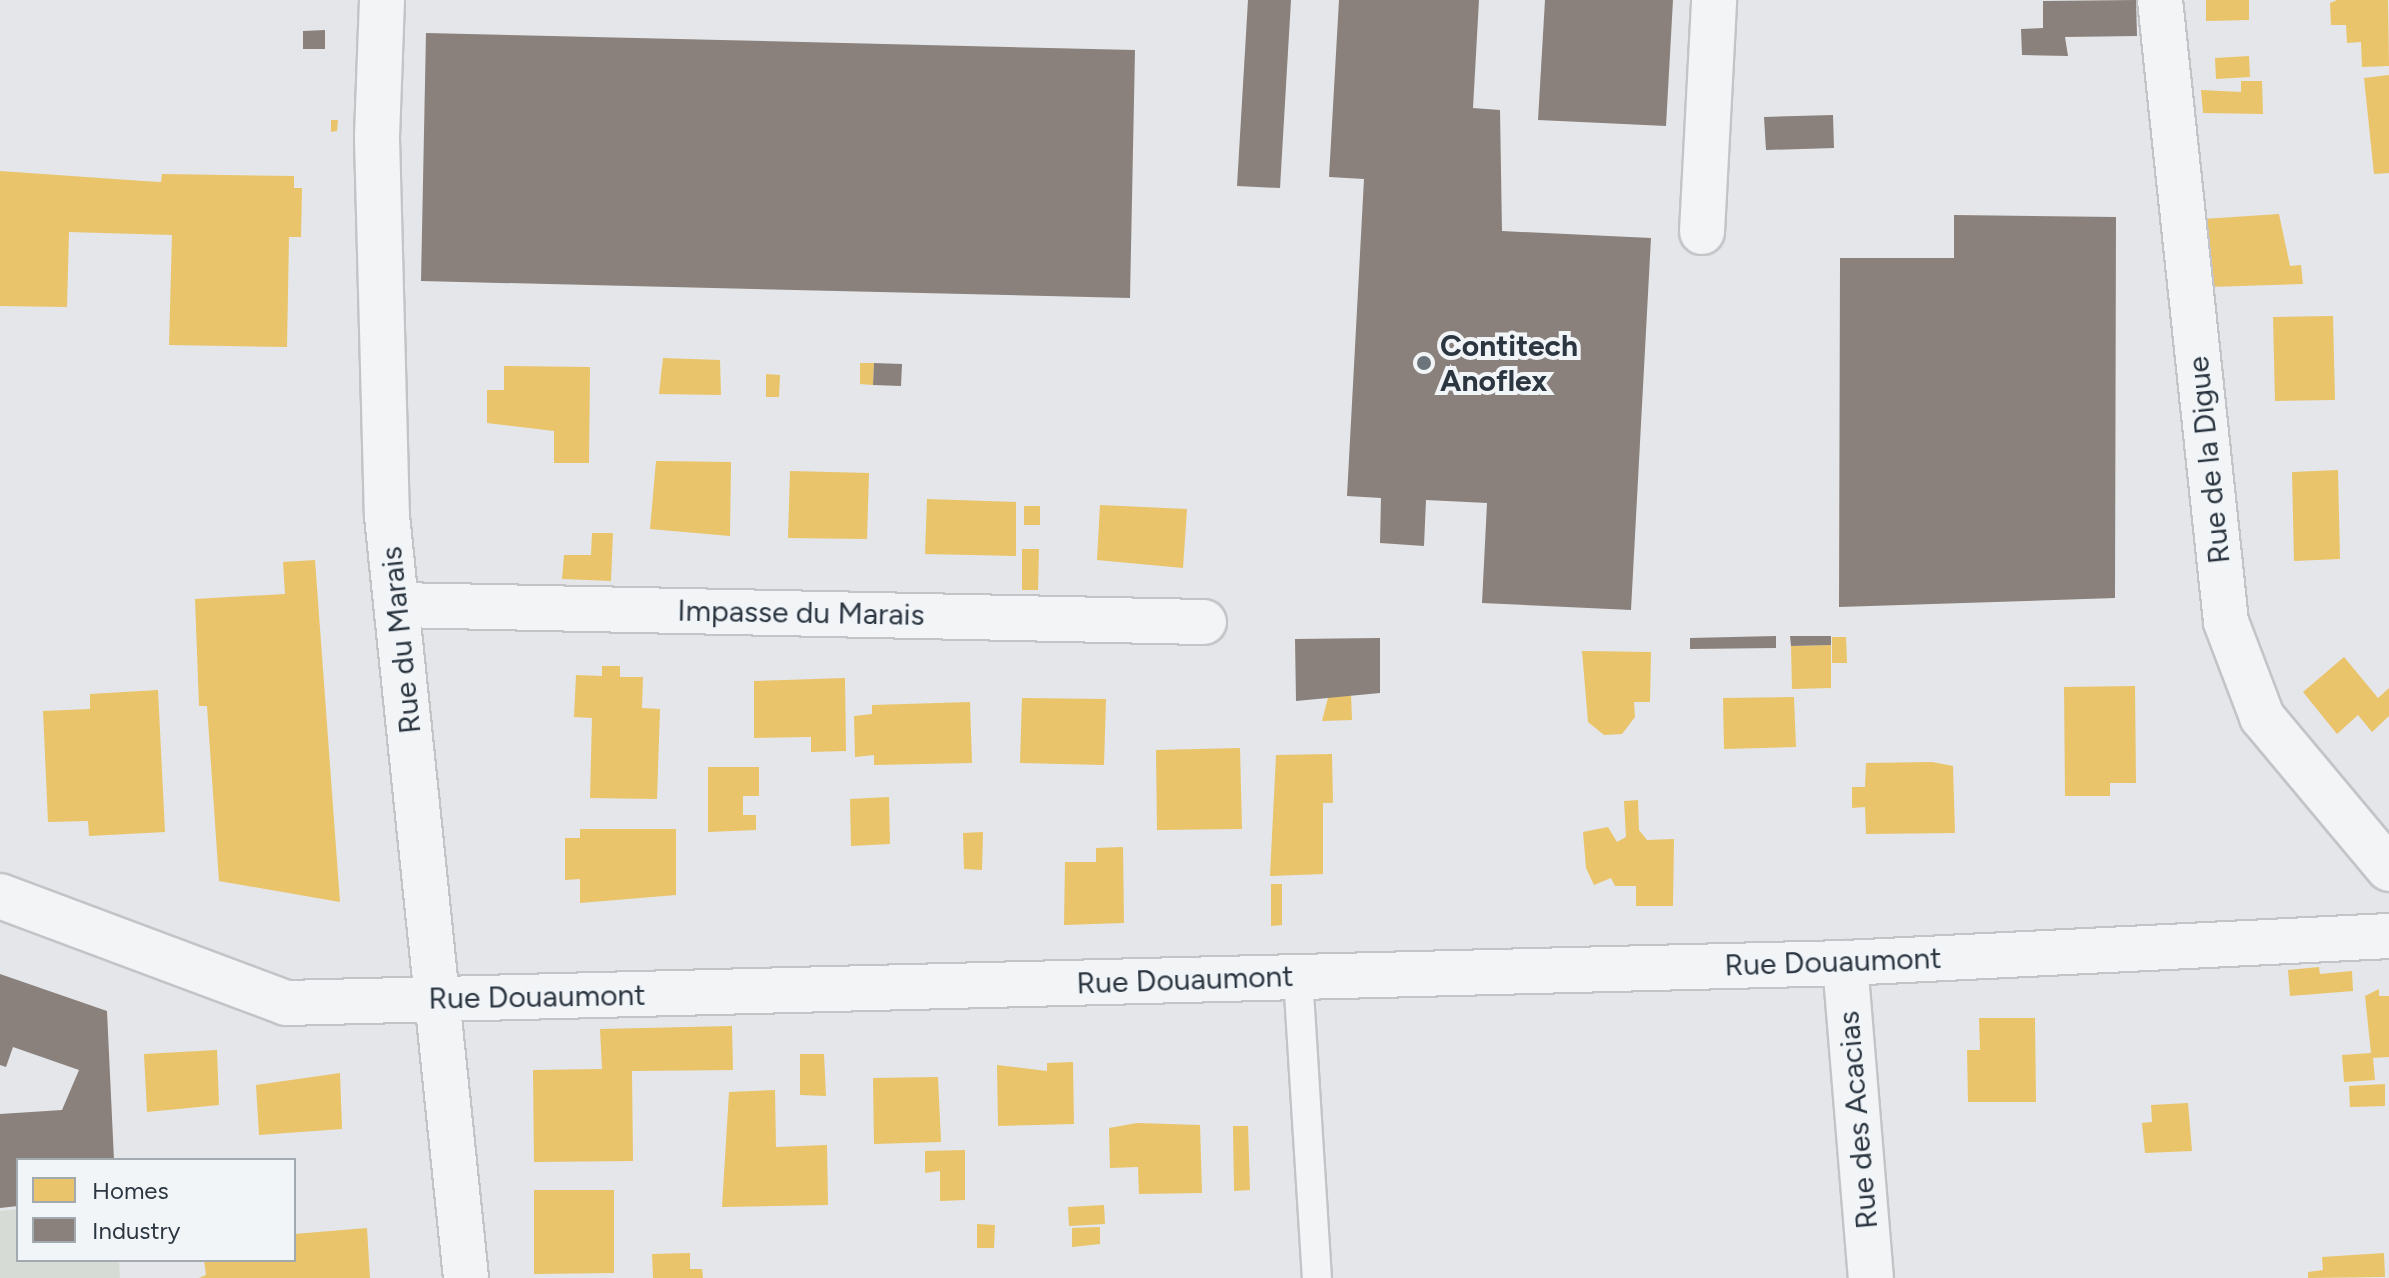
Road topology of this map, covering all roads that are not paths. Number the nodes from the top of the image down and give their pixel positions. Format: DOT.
graph roads {
  1 [pos="382,0"];
  2 [pos="1714,0"];
  3 [pos="2160,0"];
  4 [pos="1702,232"];
  5 [pos="398,605"];
  6 [pos="1204,622"];
  7 [pos="2389,869"];
  8 [pos="0,896"];
  9 [pos="2389,936"];
  10 [pos="1845,963"];
  11 [pos="1298,977"];
  12 [pos="442,1000"];
  13 [pos="466,1278"];
  14 [pos="1317,1278"];
  15 [pos="1871,1278"];
  1 -- 5 [label="street, Rue du Marais"];
  2 -- 4 [label="street"];
  3 -- 7 [label="street, Rue de la Digue"];
  5 -- 6 [label="street, Impasse du Marais"];
  5 -- 12 [label="street, Rue du Marais"];
  8 -- 12 [label="street, Rue Douaumont"];
  9 -- 10 [label="street, Rue Douaumont"];
  10 -- 11 [label="street, Rue Douaumont"];
  10 -- 15 [label="street, Rue des Acacias"];
  11 -- 12 [label="street, Rue Douaumont"];
  11 -- 14 [label="lane"];
  12 -- 13 [label="street, Rue du Marais"];
}
